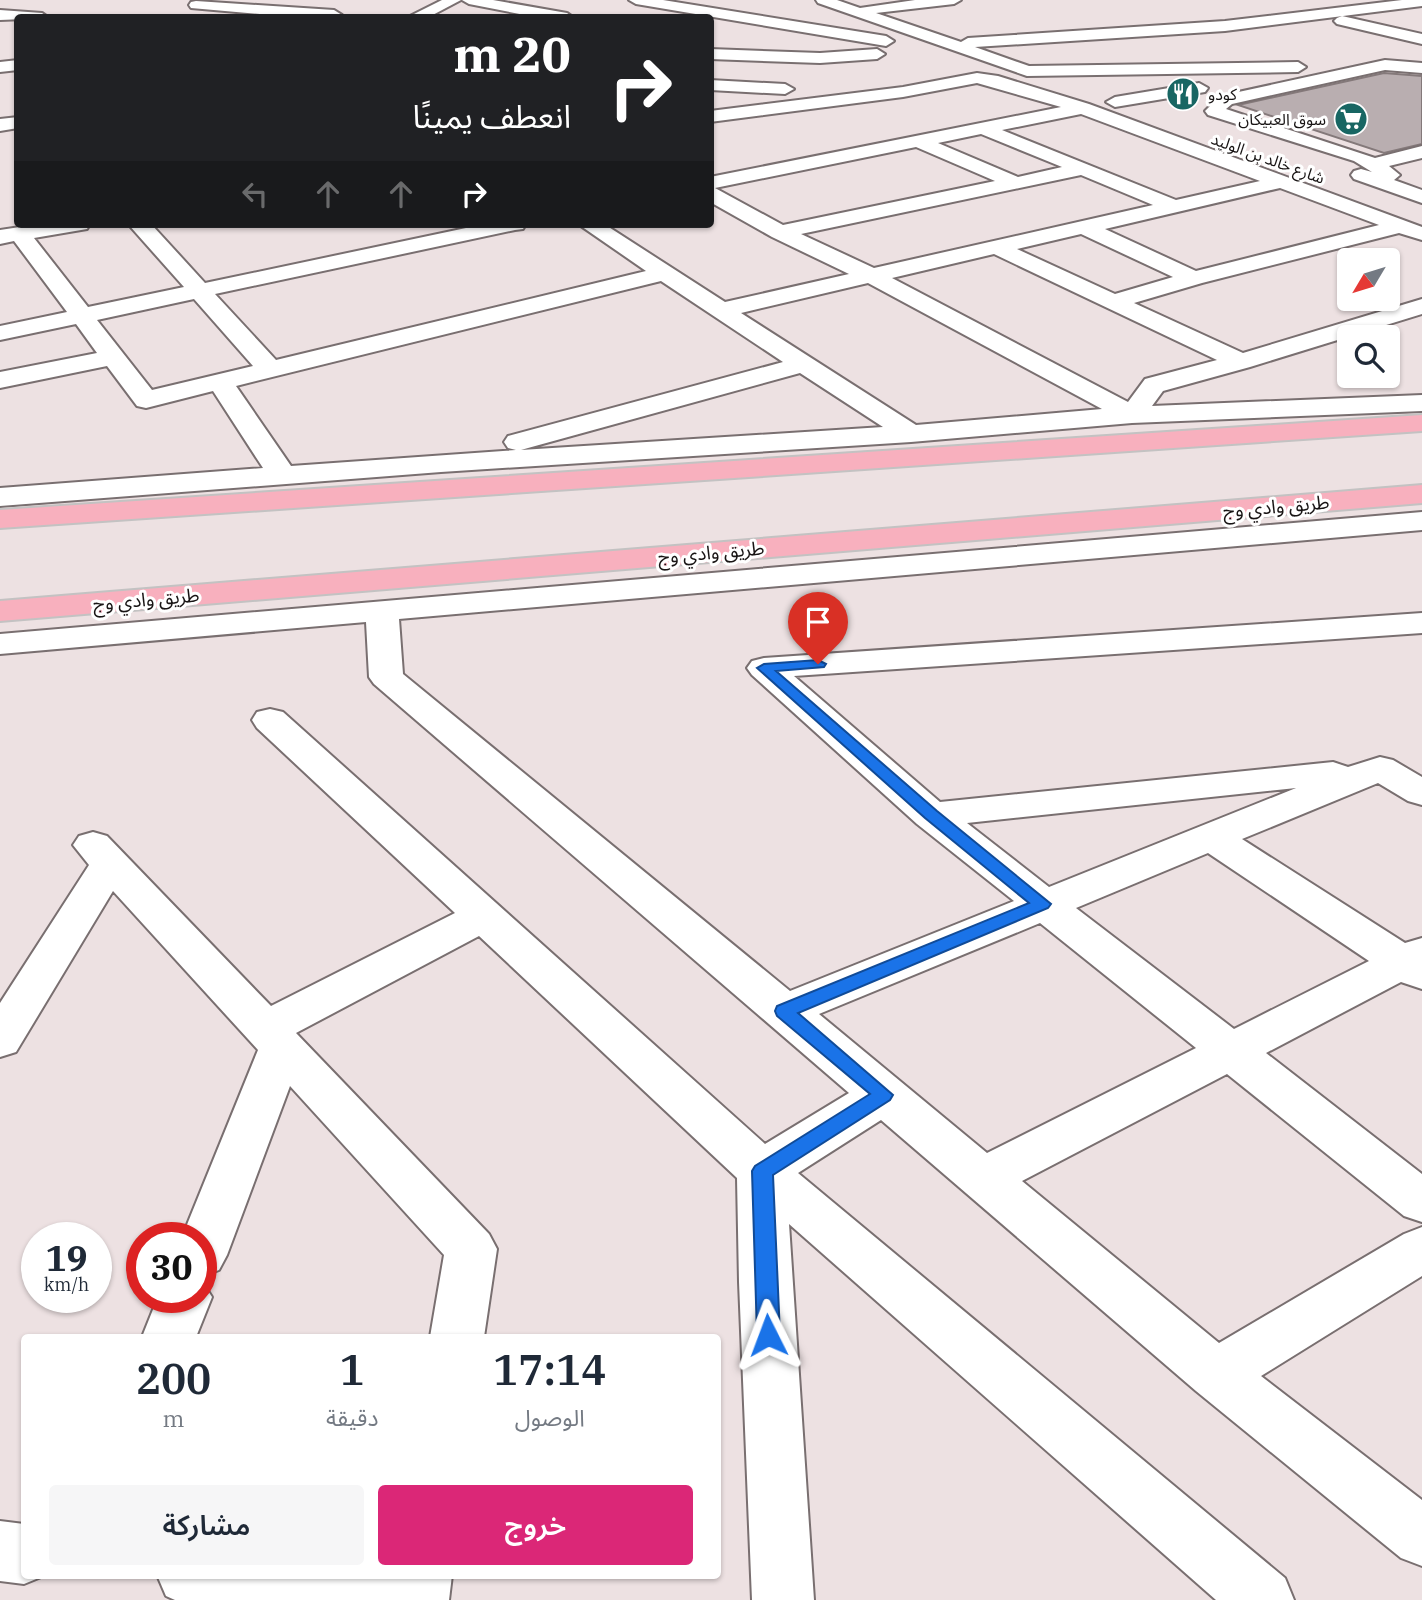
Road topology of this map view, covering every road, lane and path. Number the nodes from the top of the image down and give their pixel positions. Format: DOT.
graph roads {
  1 [pos="285,0"];
  2 [pos="454,0"];
  3 [pos="470,0"];
  4 [pos="636,0"];
  5 [pos="823,0"];
  6 [pos="954,0"];
  7 [pos="1422,2"];
  8 [pos="202,3"];
  9 [pos="352,5"];
  10 [pos="768,6"];
  11 [pos="684,7"];
  12 [pos="843,7"];
  13 [pos="264,10"];
  14 [pos="861,12"];
  15 [pos="178,13"];
  16 [pos="309,14"];
  17 [pos="335,14"];
  18 [pos="422,14"];
  19 [pos="545,14"];
  20 [pos="665,14"];
  21 [pos="725,14"];
  22 [pos="1316,15"];
  23 [pos="772,22"];
  24 [pos="1226,26"];
  25 [pos="1264,38"];
  26 [pos="1422,40"];
  27 [pos="714,42"];
  28 [pos="948,47"];
  29 [pos="714,54"];
  30 [pos="820,58"];
  31 [pos="1325,63"];
  32 [pos="1385,65"];
  33 [pos="1422,68"];
  34 [pos="1027,71"];
  35 [pos="714,86"];
  36 [pos="903,92"];
  37 [pos="875,94"];
  38 [pos="1083,96"];
  39 [pos="1118,103"];
  40 [pos="1169,114"];
  41 [pos="714,116"];
  42 [pos="1193,119"];
  43 [pos="982,128"];
  44 [pos="861,130"];
  45 [pos="918,141"];
  46 [pos="892,146"];
  47 [pos="1422,152"];
  48 [pos="1083,169"];
  49 [pos="1422,169"];
  50 [pos="1378,173"];
  51 [pos="714,182"];
  52 [pos="1280,182"];
  53 [pos="1016,183"];
  54 [pos="714,195"];
  55 [pos="1422,197"];
  56 [pos="1174,206"];
  57 [pos="1422,214"];
  58 [pos="1084,227"];
  59 [pos="56,228"];
  60 [pos="143,228"];
  61 [pos="496,228"];
  62 [pos="595,228"];
  63 [pos="1411,230"];
  64 [pos="780,232"];
  65 [pos="10,236"];
  66 [pos="996,247"];
  67 [pos="665,273"];
  68 [pos="870,275"];
  69 [pos="1194,278"];
  70 [pos="200,292"];
  71 [pos="1116,301"];
  72 [pos="1422,306"];
  73 [pos="721,310"];
  74 [pos="83,317"];
  75 [pos="0,334"];
  76 [pos="113,357"];
  77 [pos="1241,362"];
  78 [pos="803,364"];
  79 [pos="271,370"];
  80 [pos="0,380"];
  81 [pos="220,382"];
  82 [pos="1422,402"];
  83 [pos="1132,415"];
  84 [pos="1422,423"];
  85 [pos="911,434"];
  86 [pos="441,463"];
  87 [pos="283,476"];
  88 [pos="539,484"];
  89 [pos="1422,494"];
  90 [pos="0,497"];
  91 [pos="0,519"];
  92 [pos="1422,521"];
  93 [pos="0,543"];
  94 [pos="556,565"];
  95 [pos="0,587"];
  96 [pos="382,610"];
  97 [pos="0,611"];
  98 [pos="1422,623"];
  99 [pos="0,644"];
  100 [pos="270,720"];
  101 [pos="1422,764"];
  102 [pos="1380,768"];
  103 [pos="1422,793"];
  104 [pos="931,815"];
  105 [pos="1210,836"];
  106 [pos="1042,904"];
  107 [pos="484,916"];
  108 [pos="1416,964"];
  109 [pos="784,1011"];
  110 [pos="274,1038"];
  111 [pos="0,1040"];
  112 [pos="1230,1051"];
  113 [pos="884,1095"];
  114 [pos="762,1171"];
  115 [pos="983,1178"];
  116 [pos="1422,1202"];
  117 [pos="212,1222"];
  118 [pos="1422,1248"];
  119 [pos="179,1313"];
  120 [pos="170,1334"];
  121 [pos="457,1334"];
  122 [pos="1216,1374"];
  123 [pos="1422,1537"];
  124 [pos="0,1551"];
  125 [pos="21,1554"];
  126 [pos="206,1579"];
  127 [pos="421,1579"];
  128 [pos="268,1593"];
  129 [pos="385,1600"];
  130 [pos="418,1600"];
  131 [pos="783,1600"];
  132 [pos="1263,1600"];
  1 -- 13 [label="street"];
  2 -- 18 [label="street"];
  3 -- 19 [label="street"];
  4 -- 11 [label="street"];
  5 -- 12 [label="street"];
  6 -- 14 [label="street"];
  7 -- 22 [label="street"];
  8 -- 13 [label="street"];
  8 -- 15 [label="street"];
  9 -- 17 [label="street"];
  10 -- 21 [label="street"];
  11 -- 20 [label="street"];
  11 -- 21 [label="street"];
  12 -- 14 [label="street"];
  12 -- 23 [label="street"];
  13 -- 16 [label="street"];
  14 -- 28 [label="street"];
  21 -- 23 [label="street"];
  22 -- 24 [label="street"];
  22 -- 26 [label="street"];
  23 -- 28 [label="street"];
  24 -- 25 [label="street"];
  24 -- 28 [label="street"];
  27 -- 30 [label="street"];
  28 -- 30 [label="street"];
  28 -- 34 [label="street"];
  28 -- 36 [label="street"];
  29 -- 30 [label="street"];
  31 -- 32 [label="street"];
  31 -- 34 [label="street"];
  31 -- 39 [label="street"];
  32 -- 33 [label="street"];
  32 -- 50 [label="street"];
  34 -- 38 [label="street"];
  35 -- 37 [label="street"];
  36 -- 37 [label="street"];
  36 -- 38 [label="street"];
  37 -- 41 [label="street"];
  38 -- 39 [label="street"];
  38 -- 43 [label="street"];
  38 -- 52 [label="street"];
  39 -- 40 [label="street"];
  39 -- 57 [label="street, شارع خالد بن الوليد"];
  42 -- 50 [label="street"];
  43 -- 45 [label="street"];
  43 -- 48 [label="street"];
  44 -- 46 [label="street"];
  45 -- 46 [label="street"];
  45 -- 53 [label="street"];
  46 -- 51 [label="street"];
  47 -- 50 [label="street"];
  48 -- 53 [label="street"];
  48 -- 56 [label="street"];
  49 -- 50 [label="street"];
  50 -- 55 [label="street"];
  52 -- 56 [label="street"];
  52 -- 63 [label="street"];
  53 -- 64 [label="street"];
  54 -- 64 [label="street"];
  56 -- 58 [label="street"];
  58 -- 66 [label="street"];
  58 -- 69 [label="street"];
  59 -- 65 [label="street"];
  60 -- 70 [label="street"];
  61 -- 70 [label="street"];
  62 -- 67 [label="street"];
  63 -- 69 [label="street"];
  64 -- 68 [label="street"];
  65 -- 74 [label="street"];
  66 -- 68 [label="street"];
  66 -- 71 [label="street"];
  67 -- 73 [label="street"];
  67 -- 79 [label="street"];
  68 -- 73 [label="street"];
  68 -- 83 [label="street"];
  69 -- 71 [label="street"];
  70 -- 74 [label="street"];
  70 -- 79 [label="street"];
  71 -- 77 [label="street"];
  72 -- 77 [label="street"];
  73 -- 78 [label="street"];
  74 -- 75 [label="street"];
  74 -- 76 [label="street"];
  76 -- 80 [label="street"];
  76 -- 81 [label="street"];
  77 -- 83 [label="street"];
  78 -- 85 [label="street"];
  78 -- 86 [label="street"];
  79 -- 81 [label="street"];
  81 -- 87 [label="street"];
  82 -- 83 [label="street"];
  83 -- 85 [label="street"];
  84 -- 88 [label="main road"];
  85 -- 86 [label="street"];
  86 -- 87 [label="street"];
  87 -- 90 [label="street"];
  88 -- 91 [label="main road"];
  88 -- 93 [label="main road"];
  89 -- 94 [label="main road, طريق وادي وج"];
  92 -- 96 [label="street"];
  94 -- 95 [label="main road"];
  94 -- 97 [label="main road, طريق وادي وج"];
  96 -- 99 [label="street"];
  96 -- 109 [label="street"];
  98 -- 104 [label="street"];
  100 -- 107 [label="street"];
  101 -- 102 [label="street"];
  102 -- 103 [label="street"];
  102 -- 104 [label="street"];
  102 -- 105 [label="street"];
  104 -- 106 [label="street"];
  105 -- 106 [label="street"];
  105 -- 108 [label="street"];
  106 -- 109 [label="street"];
  106 -- 112 [label="street"];
  107 -- 110 [label="street"];
  107 -- 114 [label="street"];
  108 -- 112 [label="street"];
  109 -- 113 [label="street"];
  110 -- 111 [label="street"];
  110 -- 117 [label="street"];
  110 -- 121 [label="street"];
  112 -- 115 [label="street"];
  112 -- 116 [label="street"];
  113 -- 114 [label="street"];
  113 -- 115 [label="street"];
  114 -- 131 [label="street"];
  114 -- 132 [label="street"];
  115 -- 122 [label="street"];
  118 -- 122 [label="street"];
  119 -- 120 [label="street"];
  122 -- 123 [label="street"];
  124 -- 125 [label="street"];
  126 -- 128 [label="street"];
  127 -- 130 [label="street"];
  128 -- 129 [label="street"];
}
